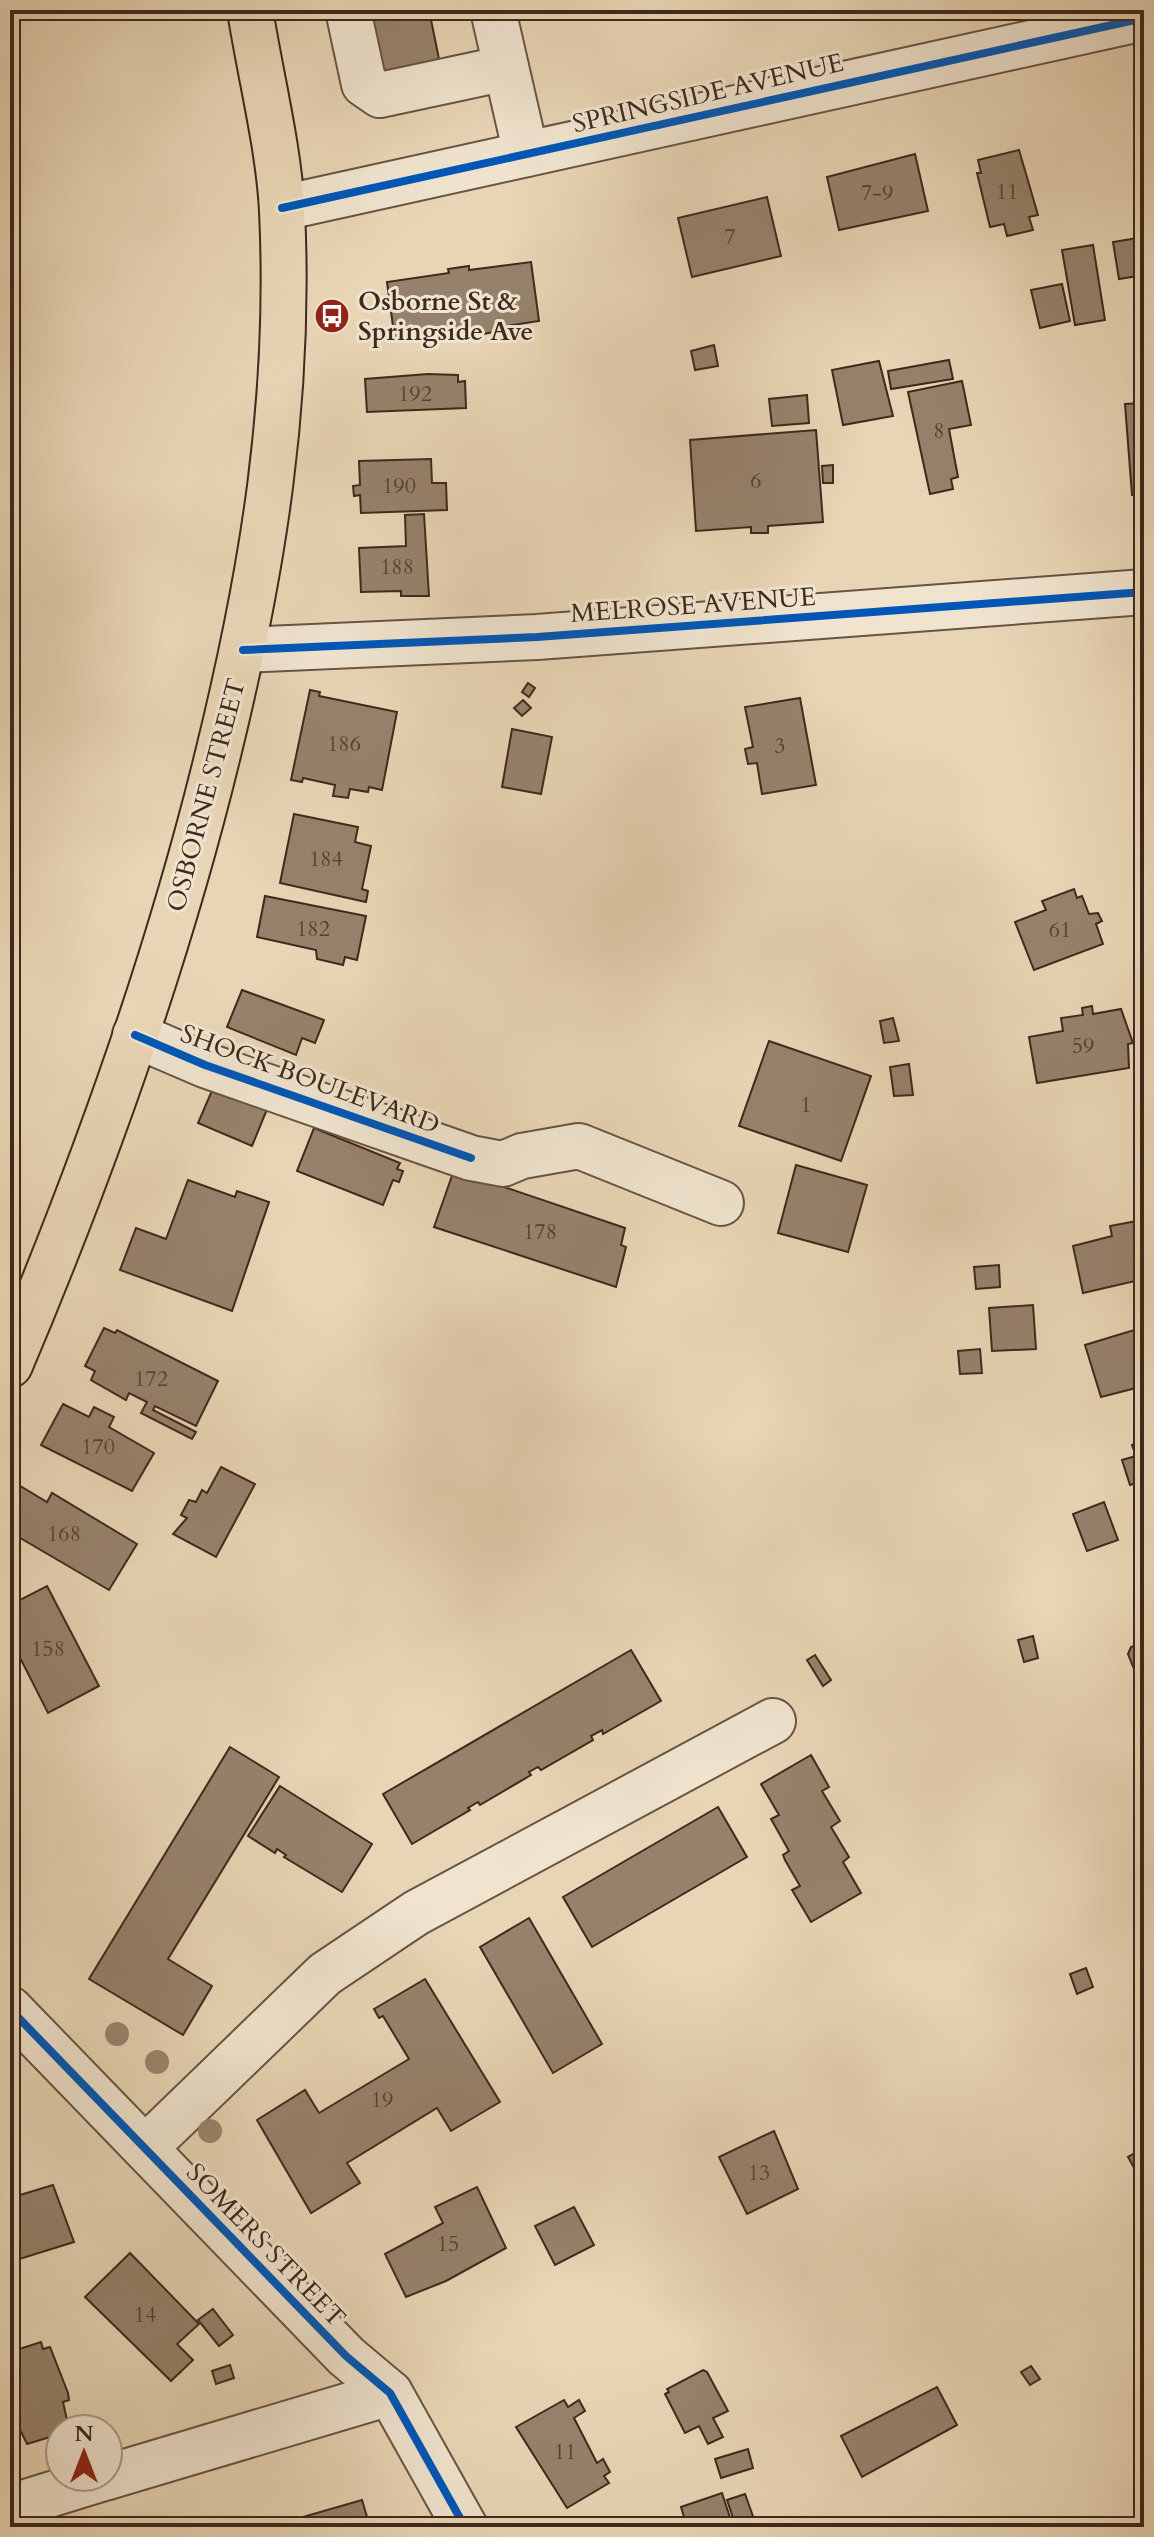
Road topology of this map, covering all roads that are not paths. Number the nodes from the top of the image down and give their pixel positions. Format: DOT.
graph roads {
  1 [pos="250,10"];
  2 [pos="348,10"];
  3 [pos="493,10"];
  4 [pos="1144,18"];
  5 [pos="506,68"];
  6 [pos="526,154"];
  7 [pos="282,208"];
  8 [pos="1144,592"];
  9 [pos="243,650"];
  10 [pos="135,1035"];
  11 [pos="721,1203"];
  12 [pos="10,1365"];
  13 [pos="773,1721"];
  14 [pos="10,2009"];
  15 [pos="145,2148"];
  16 [pos="390,2393"];
  17 [pos="124,2472"];
  18 [pos="56,2493"];
  19 [pos="10,2507"];
  20 [pos="465,2527"];
  1 -- 7 [label="main road, OSBORNE STREET"];
  2 -- 5 [label="street"];
  3 -- 5 [label="street"];
  4 -- 6 [label="street, SPRINGSIDE AVENUE"];
  5 -- 6 [label="street"];
  6 -- 7 [label="street, SPRINGSIDE AVENUE"];
  7 -- 9 [label="main road, OSBORNE STREET"];
  8 -- 9 [label="street, MELROSE AVENUE"];
  9 -- 10 [label="main road, OSBORNE STREET"];
  10 -- 11 [label="street, SHOCK BOULEVARD"];
  10 -- 12 [label="main road, OSBORNE STREET"];
  13 -- 15 [label="street"];
  14 -- 15 [label="street, SOMERS STREET"];
  15 -- 16 [label="street, SOMERS STREET"];
  16 -- 17 [label="street"];
  16 -- 20 [label="street, SOMERS STREET"];
  18 -- 19 [label="street"];
}
